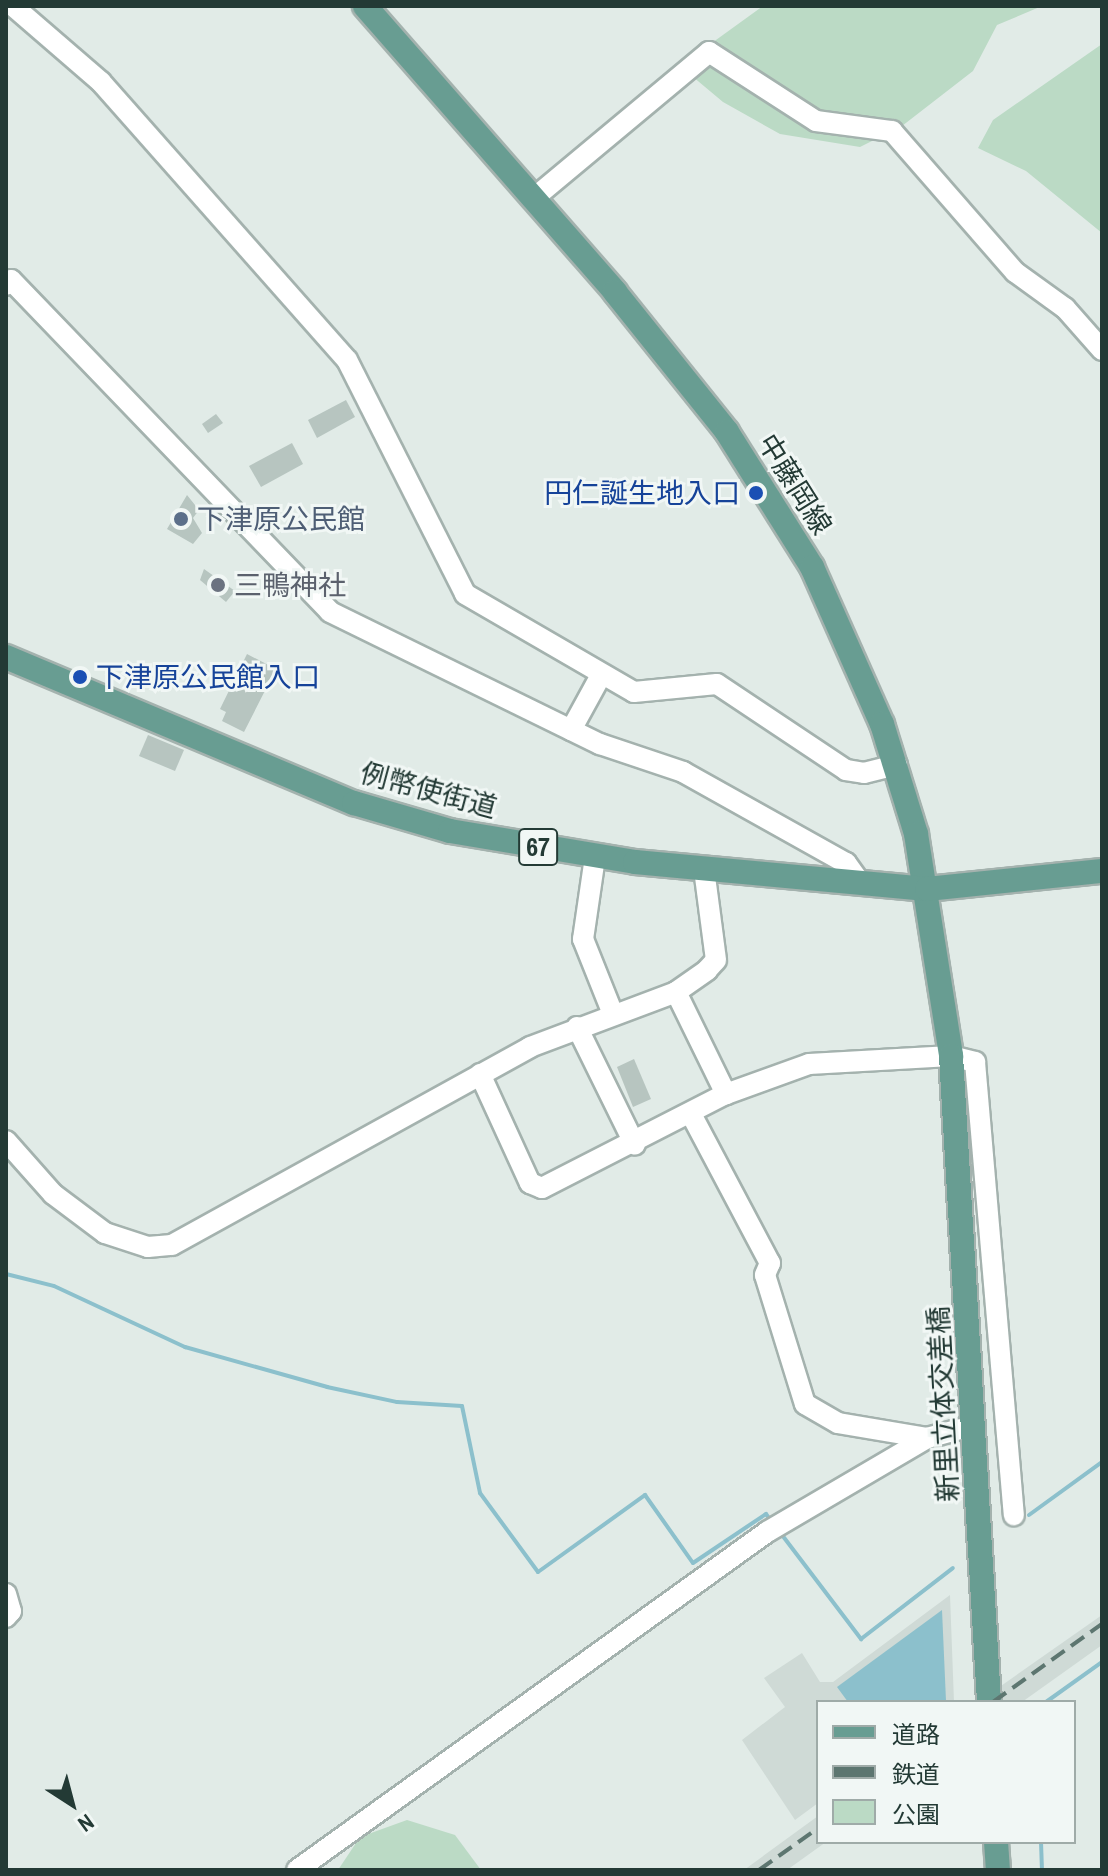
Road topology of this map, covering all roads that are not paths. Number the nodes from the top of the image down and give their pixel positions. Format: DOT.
graph roads {
  1 [pos="13,6"];
  2 [pos="365,6"];
  3 [pos="534,198"];
  4 [pos="6,285"];
  5 [pos="1102,350"];
  6 [pos="6,657"];
  7 [pos="600,677"];
  8 [pos="571,730"];
  9 [pos="897,765"];
  10 [pos="595,857"];
  11 [pos="704,869"];
  12 [pos="1102,871"];
  13 [pos="861,884"];
  14 [pos="927,889"];
  15 [pos="676,992"];
  16 [pos="613,1014"];
  17 [pos="577,1027"];
  18 [pos="951,1056"];
  19 [pos="480,1074"];
  20 [pos="726,1094"];
  21 [pos="955,1104"];
  22 [pos="691,1114"];
  23 [pos="6,1141"];
  24 [pos="635,1145"];
  25 [pos="960,1429"];
  26 [pos="927,1438"];
  27 [pos="1014,1515"];
  28 [pos="6,1594"];
  29 [pos="6,1617"];
  30 [pos="989,1693"];
  31 [pos="996,1844"];
  32 [pos="297,1870"];
  33 [pos="998,1870"];
  1 -- 7 [label="street"];
  2 -- 3 [label="main road, 中藤岡線"];
  3 -- 5 [label="street"];
  3 -- 9 [label="main road, 中藤岡線"];
  4 -- 8 [label="street"];
  6 -- 10 [label="main road, 例幣使街道 / 67"];
  7 -- 8 [label="street"];
  7 -- 9 [label="street"];
  8 -- 13 [label="street"];
  9 -- 14 [label="main road, 中藤岡線"];
  10 -- 11 [label="main road, 例幣使街道 / 67"];
  10 -- 16 [label="street"];
  11 -- 13 [label="main road, 例幣使街道 / 67"];
  11 -- 15 [label="street"];
  12 -- 14 [label="main road, 例幣使街道 / 67"];
  13 -- 14 [label="main road, 例幣使街道 / 67"];
  14 -- 18 [label="main road, 中藤岡線"];
  15 -- 16 [label="street"];
  15 -- 20 [label="street"];
  16 -- 17 [label="street"];
  17 -- 19 [label="street"];
  17 -- 24 [label="street"];
  18 -- 20 [label="street"];
  18 -- 21 [label="main road, 中藤岡線"];
  18 -- 27 [label="street"];
  19 -- 23 [label="street"];
  19 -- 24 [label="street"];
  20 -- 22 [label="street"];
  21 -- 30 [label="main road, 新里立体交差橋"];
  22 -- 24 [label="street"];
  22 -- 26 [label="street"];
  25 -- 26 [label="street"];
  26 -- 32 [label="street"];
  28 -- 29 [label="street"];
  31 -- 33 [label="main road"];
}
